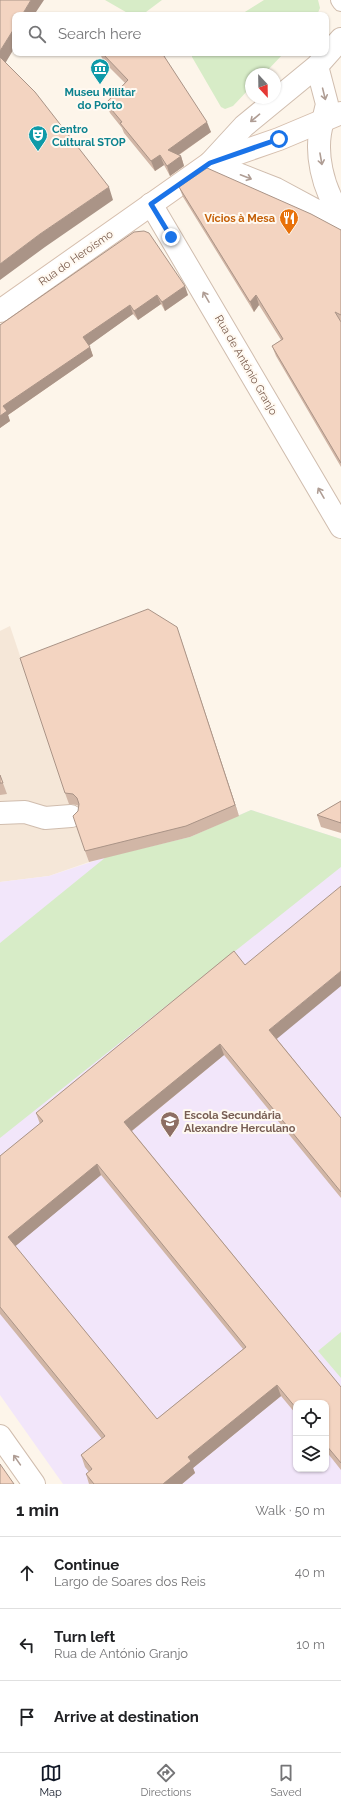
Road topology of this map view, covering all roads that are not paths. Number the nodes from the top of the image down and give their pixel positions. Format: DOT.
graph roads {
  1 [pos="339,0"];
  2 [pos="341,3"];
  3 [pos="341,39"];
  4 [pos="329,52"];
  5 [pos="326,56"];
  6 [pos="317,66"];
  7 [pos="332,117"];
  8 [pos="210,163"];
  9 [pos="151,204"];
  10 [pos="341,215"];
  11 [pos="341,224"];
  12 [pos="0,311"];
  13 [pos="341,527"];
  14 [pos="0,813"];
  15 [pos="71,816"];
  16 [pos="0,1436"];
  17 [pos="34,1484"];
  1 -- 2 [label="lane"];
  3 -- 4 [label="street"];
  5 -- 6 [label="street"];
  6 -- 7 [label="street, one-way"];
  6 -- 8 [label="street, one-way"];
  7 -- 8 [label="street"];
  7 -- 10 [label="street, one-way"];
  8 -- 9 [label="street, Rua do Heroísmo"];
  8 -- 11 [label="street, one-way"];
  9 -- 12 [label="street, Rua do Heroísmo"];
  13 -- 9 [label="street, Rua de António Granjo, one-way"];
  14 -- 15 [label="street"];
  17 -- 16 [label="street, one-way"];
}
